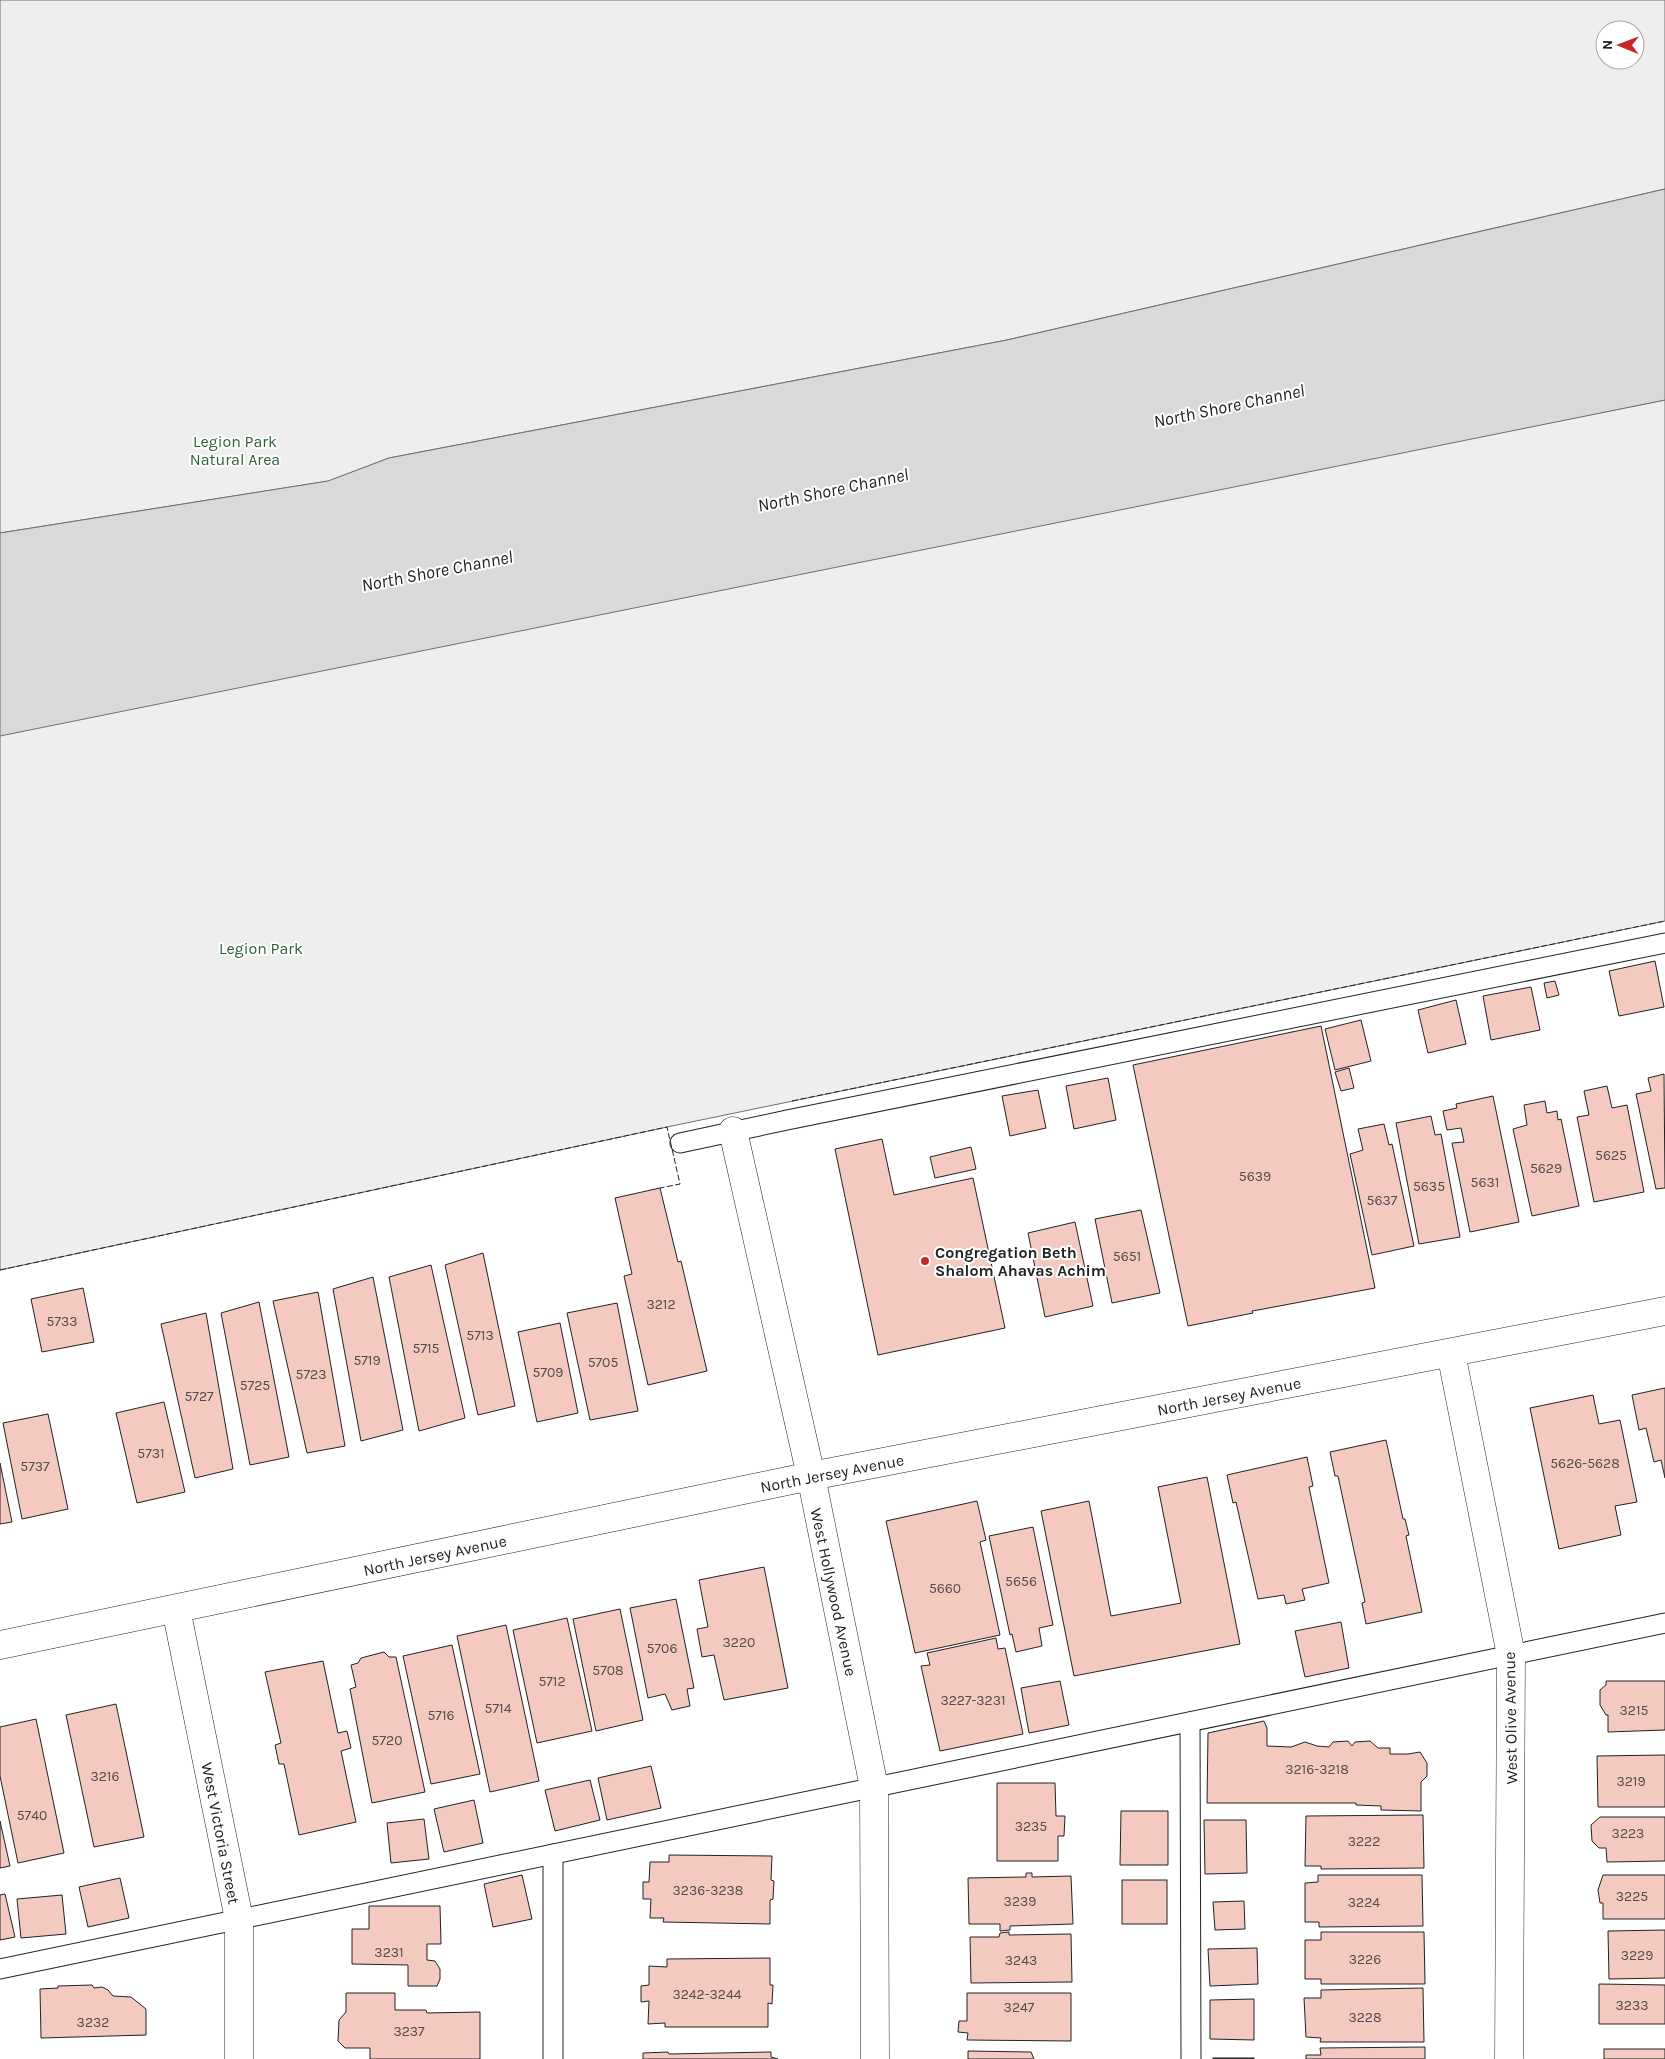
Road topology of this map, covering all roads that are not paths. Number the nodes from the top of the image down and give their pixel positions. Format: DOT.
graph roads {
  1 [pos="1665,943"];
  2 [pos="733,1131"];
  3 [pos="680,1143"];
  4 [pos="1665,1311"];
  5 [pos="1451,1353"];
  6 [pos="811,1476"];
  7 [pos="176,1609"];
  8 [pos="1665,1623"];
  9 [pos="0,1645"];
  10 [pos="1511,1654"];
  11 [pos="1190,1722"];
  12 [pos="874,1788"];
  13 [pos="553,1854"];
  14 [pos="239,1919"];
  15 [pos="0,1969"];
  16 [pos="239,2059"];
  17 [pos="553,2059"];
  18 [pos="875,2059"];
  19 [pos="1191,2059"];
  20 [pos="1509,2059"];
  1 -- 2 [label="lane"];
  2 -- 3 [label="lane"];
  2 -- 6 [label="street, West Hollywood Avenue"];
  4 -- 5 [label="street, North Jersey Avenue"];
  5 -- 6 [label="street, North Jersey Avenue"];
  5 -- 10 [label="street, West Olive Avenue"];
  6 -- 7 [label="street, North Jersey Avenue"];
  6 -- 12 [label="street, West Hollywood Avenue"];
  7 -- 9 [label="street, North Jersey Avenue"];
  7 -- 14 [label="street, West Victoria Street"];
  8 -- 10 [label="lane"];
  10 -- 11 [label="lane"];
  10 -- 20 [label="street, West Olive Avenue"];
  11 -- 12 [label="lane"];
  11 -- 19 [label="lane"];
  12 -- 13 [label="lane"];
  12 -- 18 [label="street, West Hollywood Avenue"];
  13 -- 14 [label="lane"];
  13 -- 17 [label="lane"];
  14 -- 15 [label="lane"];
  14 -- 16 [label="street, West Victoria Street"];
}
